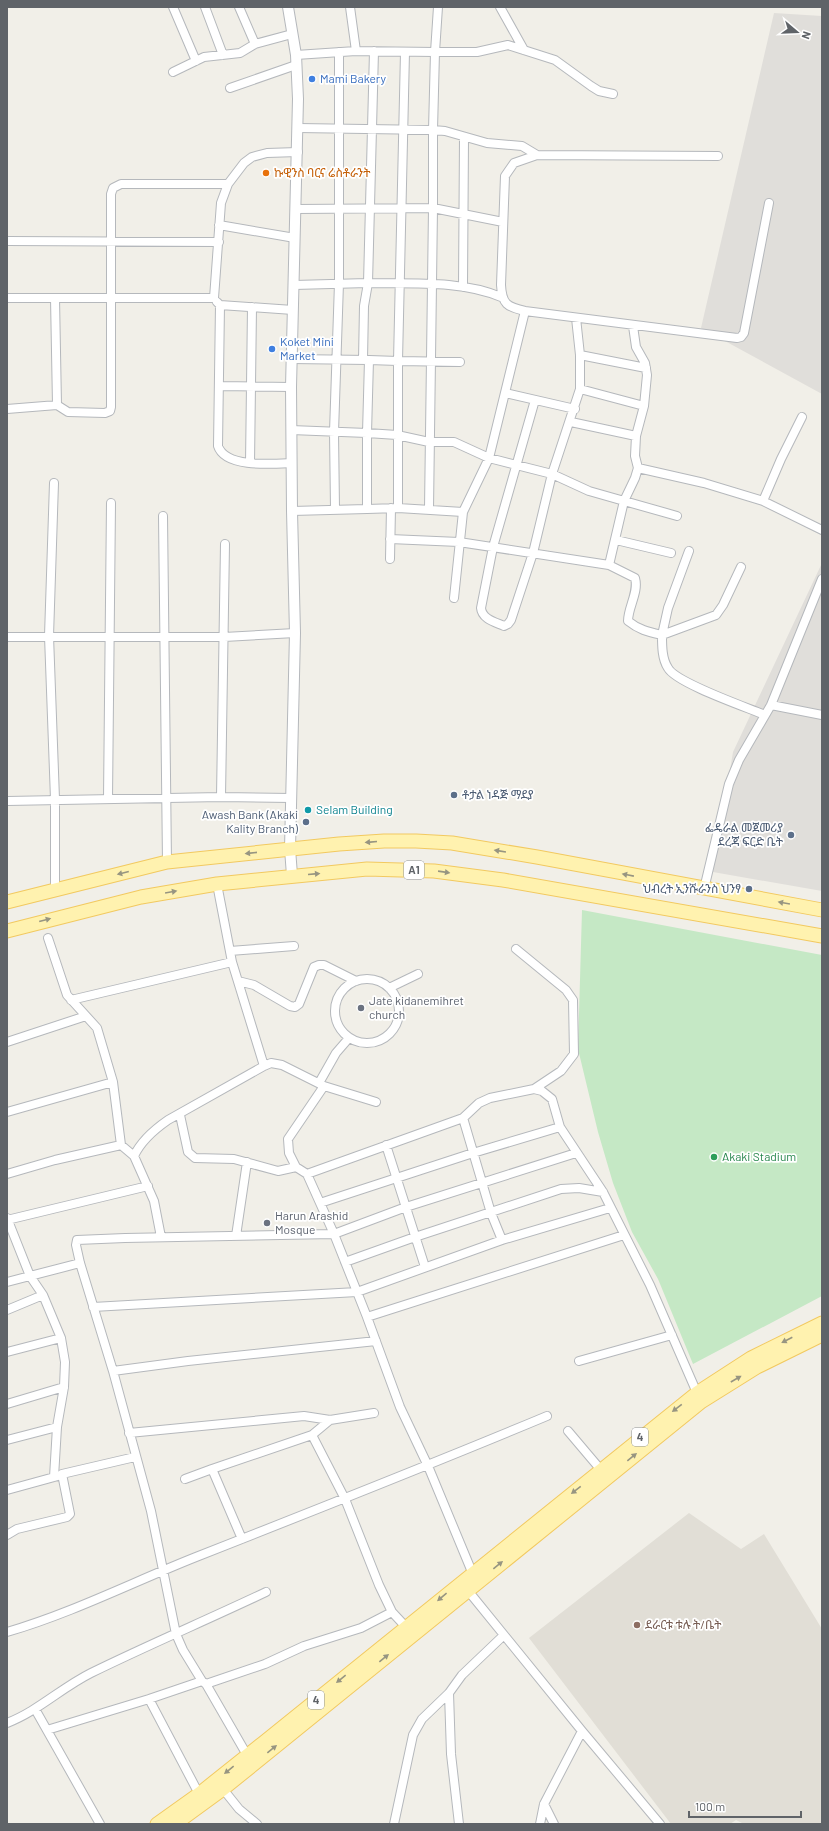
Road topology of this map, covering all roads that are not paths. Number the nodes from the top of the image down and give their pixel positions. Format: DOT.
graph roads {
  1 [pos="173,7"];
  2 [pos="205,7"];
  3 [pos="239,7"];
  4 [pos="288,7"];
  5 [pos="350,7"];
  6 [pos="438,7"];
  7 [pos="500,7"];
  8 [pos="292,34"];
  9 [pos="255,44"];
  10 [pos="524,50"];
  11 [pos="356,51"];
  12 [pos="374,51"];
  13 [pos="339,52"];
  14 [pos="405,52"];
  15 [pos="435,52"];
  16 [pos="223,55"];
  17 [pos="296,60"];
  18 [pos="196,61"];
  19 [pos="173,72"];
  20 [pos="230,88"];
  21 [pos="613,94"];
  22 [pos="298,128"];
  23 [pos="339,128"];
  24 [pos="372,129"];
  25 [pos="404,130"];
  26 [pos="433,130"];
  27 [pos="464,138"];
  28 [pos="298,152"];
  29 [pos="537,155"];
  30 [pos="718,156"];
  31 [pos="228,184"];
  32 [pos="768,203"];
  33 [pos="339,208"];
  34 [pos="370,208"];
  35 [pos="402,208"];
  36 [pos="433,208"];
  37 [pos="296,209"];
  38 [pos="465,214"];
  39 [pos="503,222"];
  40 [pos="219,225"];
  41 [pos="296,238"];
  42 [pos="7,242"];
  43 [pos="111,242"];
  44 [pos="218,242"];
  45 [pos="368,282"];
  46 [pos="339,283"];
  47 [pos="400,284"];
  48 [pos="294,285"];
  49 [pos="433,285"];
  50 [pos="463,287"];
  51 [pos="112,297"];
  52 [pos="501,297"];
  53 [pos="7,298"];
  54 [pos="55,298"];
  55 [pos="214,298"];
  56 [pos="220,306"];
  57 [pos="252,307"];
  58 [pos="293,310"];
  59 [pos="525,311"];
  60 [pos="576,318"];
  61 [pos="633,326"];
  62 [pos="580,355"];
  63 [pos="337,358"];
  64 [pos="291,359"];
  65 [pos="366,360"];
  66 [pos="398,361"];
  67 [pos="430,362"];
  68 [pos="460,362"];
  69 [pos="646,368"];
  70 [pos="219,386"];
  71 [pos="250,386"];
  72 [pos="291,387"];
  73 [pos="580,389"];
  74 [pos="505,393"];
  75 [pos="535,400"];
  76 [pos="57,405"];
  77 [pos="644,406"];
  78 [pos="7,409"];
  79 [pos="575,409"];
  80 [pos="802,417"];
  81 [pos="571,422"];
  82 [pos="291,430"];
  83 [pos="334,432"];
  84 [pos="367,433"];
  85 [pos="397,435"];
  86 [pos="636,436"];
  87 [pos="429,442"];
  88 [pos="489,458"];
  89 [pos="250,463"];
  90 [pos="291,463"];
  91 [pos="517,464"];
  92 [pos="638,468"];
  93 [pos="552,474"];
  94 [pos="54,483"];
  95 [pos="624,501"];
  96 [pos="763,502"];
  97 [pos="110,503"];
  98 [pos="394,508"];
  99 [pos="367,509"];
  100 [pos="429,509"];
  101 [pos="335,510"];
  102 [pos="292,511"];
  103 [pos="462,512"];
  104 [pos="163,516"];
  105 [pos="677,516"];
  106 [pos="822,530"];
  107 [pos="390,539"];
  108 [pos="616,540"];
  109 [pos="459,542"];
  110 [pos="225,544"];
  111 [pos="493,547"];
  112 [pos="689,551"];
  113 [pos="533,553"];
  114 [pos="671,553"];
  115 [pos="390,559"];
  116 [pos="609,565"];
  117 [pos="740,567"];
  118 [pos="822,579"];
  119 [pos="454,598"];
  120 [pos="295,633"];
  121 [pos="662,635"];
  122 [pos="50,636"];
  123 [pos="109,636"];
  124 [pos="166,636"];
  125 [pos="7,637"];
  126 [pos="224,637"];
  127 [pos="771,705"];
  128 [pos="766,715"];
  129 [pos="822,715"];
  130 [pos="221,797"];
  131 [pos="292,798"];
  132 [pos="54,799"];
  133 [pos="108,799"];
  134 [pos="166,799"];
  135 [pos="7,801"];
  136 [pos="290,849"];
  137 [pos="167,862"];
  138 [pos="292,875"];
  139 [pos="217,884"];
  140 [pos="55,889"];
  141 [pos="704,889"];
  142 [pos="7,902"];
  143 [pos="822,910"];
  144 [pos="7,931"];
  145 [pos="822,936"];
  146 [pos="48,938"];
  147 [pos="294,946"];
  148 [pos="516,949"];
  149 [pos="230,951"];
  150 [pos="232,962"];
  151 [pos="418,974"];
  152 [pos="238,981"];
  153 [pos="356,981"];
  154 [pos="389,988"];
  155 [pos="71,1000"];
  156 [pos="86,1016"];
  157 [pos="349,1038"];
  158 [pos="7,1042"];
  159 [pos="264,1066"];
  160 [pos="113,1082"];
  161 [pos="321,1085"];
  162 [pos="534,1089"];
  163 [pos="376,1102"];
  164 [pos="7,1112"];
  165 [pos="180,1115"];
  166 [pos="463,1118"];
  167 [pos="560,1127"];
  168 [pos="121,1145"];
  169 [pos="386,1146"];
  170 [pos="473,1152"];
  171 [pos="576,1153"];
  172 [pos="134,1156"];
  173 [pos="247,1162"];
  174 [pos="296,1167"];
  175 [pos="7,1174"];
  176 [pos="307,1174"];
  177 [pos="397,1178"];
  178 [pos="482,1181"];
  179 [pos="148,1186"];
  180 [pos="603,1192"];
  181 [pos="320,1203"];
  182 [pos="406,1207"];
  183 [pos="610,1208"];
  184 [pos="491,1213"];
  185 [pos="7,1219"];
  186 [pos="334,1234"];
  187 [pos="624,1235"];
  188 [pos="236,1236"];
  189 [pos="161,1237"];
  190 [pos="415,1237"];
  191 [pos="502,1240"];
  192 [pos="345,1262"];
  193 [pos="80,1263"];
  194 [pos="425,1268"];
  195 [pos="30,1276"];
  196 [pos="7,1282"];
  197 [pos="357,1292"];
  198 [pos="43,1295"];
  199 [pos="93,1307"];
  200 [pos="7,1310"];
  201 [pos="367,1317"];
  202 [pos="821,1329"];
  203 [pos="672,1335"];
  204 [pos="62,1338"];
  205 [pos="376,1341"];
  206 [pos="7,1352"];
  207 [pos="579,1361"];
  208 [pos="113,1371"];
  209 [pos="64,1387"];
  210 [pos="697,1393"];
  211 [pos="7,1404"];
  212 [pos="374,1413"];
  213 [pos="547,1416"];
  214 [pos="330,1420"];
  215 [pos="57,1427"];
  216 [pos="568,1432"];
  217 [pos="129,1433"];
  218 [pos="312,1435"];
  219 [pos="7,1440"];
  220 [pos="135,1457"];
  221 [pos="428,1466"];
  222 [pos="212,1469"];
  223 [pos="601,1470"];
  224 [pos="62,1474"];
  225 [pos="54,1477"];
  226 [pos="185,1479"];
  227 [pos="7,1490"];
  228 [pos="345,1499"];
  229 [pos="7,1535"];
  230 [pos="242,1539"];
  231 [pos="163,1570"];
  232 [pos="472,1572"];
  233 [pos="464,1586"];
  234 [pos="266,1592"];
  235 [pos="392,1612"];
  236 [pos="406,1627"];
  237 [pos="7,1632"];
  238 [pos="176,1634"];
  239 [pos="504,1635"];
  240 [pos="204,1682"];
  241 [pos="449,1693"];
  242 [pos="149,1699"];
  243 [pos="35,1709"];
  244 [pos="7,1723"];
  245 [pos="47,1730"];
  246 [pos="582,1731"];
  247 [pos="247,1755"];
  248 [pos="223,1789"];
  249 [pos="199,1794"];
  250 [pos="544,1804"];
  251 [pos="246,1820"];
  252 [pos="100,1824"];
  253 [pos="156,1824"];
  254 [pos="175,1824"];
  255 [pos="257,1824"];
  256 [pos="394,1824"];
  257 [pos="459,1824"];
  258 [pos="540,1824"];
  259 [pos="554,1824"];
  260 [pos="660,1824"];
  1 -- 18 [label="street"];
  2 -- 16 [label="street"];
  3 -- 9 [label="street"];
  4 -- 8 [label="street"];
  5 -- 11 [label="street"];
  6 -- 15 [label="street"];
  7 -- 10 [label="street"];
  8 -- 9 [label="street"];
  8 -- 17 [label="street"];
  9 -- 16 [label="street"];
  10 -- 15 [label="street"];
  10 -- 21 [label="street"];
  11 -- 12 [label="street"];
  11 -- 13 [label="street"];
  12 -- 14 [label="street"];
  12 -- 24 [label="street"];
  13 -- 17 [label="street"];
  13 -- 23 [label="street"];
  14 -- 15 [label="street"];
  14 -- 25 [label="street"];
  15 -- 26 [label="street"];
  16 -- 18 [label="street"];
  17 -- 20 [label="street"];
  17 -- 22 [label="street"];
  18 -- 19 [label="street"];
  22 -- 23 [label="street"];
  22 -- 28 [label="street"];
  23 -- 24 [label="street"];
  23 -- 33 [label="street"];
  24 -- 25 [label="street"];
  24 -- 34 [label="street"];
  25 -- 26 [label="street"];
  25 -- 35 [label="street"];
  26 -- 27 [label="street"];
  26 -- 36 [label="street"];
  27 -- 29 [label="street"];
  27 -- 38 [label="street"];
  28 -- 31 [label="street"];
  28 -- 37 [label="street"];
  29 -- 30 [label="street"];
  29 -- 39 [label="street"];
  31 -- 40 [label="street"];
  31 -- 43 [label="street"];
  32 -- 61 [label="street"];
  33 -- 34 [label="street"];
  33 -- 37 [label="street"];
  33 -- 46 [label="street"];
  34 -- 35 [label="street"];
  34 -- 45 [label="street"];
  35 -- 36 [label="street"];
  35 -- 47 [label="street"];
  36 -- 38 [label="street"];
  36 -- 49 [label="street"];
  37 -- 41 [label="street"];
  38 -- 39 [label="street"];
  38 -- 50 [label="street"];
  39 -- 52 [label="street"];
  40 -- 41 [label="street"];
  40 -- 44 [label="street"];
  41 -- 48 [label="street"];
  42 -- 43 [label="street"];
  43 -- 44 [label="street"];
  43 -- 51 [label="street"];
  44 -- 55 [label="street"];
  45 -- 46 [label="street"];
  45 -- 47 [label="street"];
  45 -- 65 [label="street"];
  46 -- 48 [label="street"];
  46 -- 63 [label="street"];
  47 -- 49 [label="street"];
  47 -- 66 [label="street"];
  48 -- 58 [label="street"];
  49 -- 50 [label="street"];
  49 -- 67 [label="street"];
  50 -- 52 [label="street"];
  51 -- 54 [label="street"];
  51 -- 55 [label="street"];
  51 -- 76 [label="street"];
  52 -- 59 [label="street"];
  53 -- 54 [label="street"];
  54 -- 76 [label="street"];
  55 -- 56 [label="street"];
  56 -- 57 [label="street"];
  56 -- 70 [label="street"];
  57 -- 58 [label="street"];
  57 -- 71 [label="street"];
  58 -- 64 [label="street"];
  59 -- 60 [label="street"];
  59 -- 74 [label="street"];
  60 -- 61 [label="street"];
  60 -- 62 [label="street"];
  61 -- 69 [label="street"];
  62 -- 69 [label="street"];
  62 -- 73 [label="street"];
  63 -- 64 [label="street"];
  63 -- 65 [label="street"];
  63 -- 83 [label="street"];
  64 -- 72 [label="street"];
  65 -- 66 [label="street"];
  65 -- 84 [label="street"];
  66 -- 67 [label="street"];
  66 -- 85 [label="street"];
  67 -- 68 [label="street"];
  67 -- 87 [label="street"];
  69 -- 77 [label="street"];
  70 -- 71 [label="street"];
  70 -- 89 [label="street"];
  71 -- 72 [label="street"];
  71 -- 89 [label="street"];
  72 -- 82 [label="street"];
  73 -- 77 [label="street"];
  73 -- 79 [label="street"];
  74 -- 75 [label="street"];
  74 -- 88 [label="street"];
  75 -- 79 [label="street"];
  75 -- 91 [label="street"];
  76 -- 78 [label="street"];
  77 -- 86 [label="street"];
  79 -- 81 [label="street"];
  80 -- 96 [label="street"];
  81 -- 86 [label="street"];
  81 -- 93 [label="street"];
  82 -- 83 [label="street"];
  82 -- 90 [label="street"];
  83 -- 84 [label="street"];
  83 -- 101 [label="street"];
  84 -- 85 [label="street"];
  84 -- 99 [label="street"];
  85 -- 87 [label="street"];
  85 -- 98 [label="street"];
  86 -- 92 [label="street"];
  87 -- 88 [label="street"];
  87 -- 100 [label="street"];
  88 -- 91 [label="street"];
  88 -- 103 [label="street"];
  89 -- 90 [label="street"];
  90 -- 102 [label="street"];
  91 -- 93 [label="street"];
  91 -- 111 [label="street"];
  92 -- 95 [label="street"];
  92 -- 96 [label="street"];
  93 -- 95 [label="street"];
  93 -- 113 [label="street"];
  94 -- 122 [label="street"];
  95 -- 105 [label="street"];
  95 -- 108 [label="street"];
  96 -- 106 [label="street"];
  97 -- 123 [label="street"];
  98 -- 99 [label="street"];
  98 -- 100 [label="street"];
  98 -- 107 [label="street"];
  99 -- 101 [label="street"];
  100 -- 103 [label="street"];
  101 -- 102 [label="street"];
  102 -- 120 [label="street"];
  103 -- 109 [label="street"];
  104 -- 124 [label="street"];
  107 -- 109 [label="street"];
  107 -- 115 [label="street"];
  108 -- 114 [label="street"];
  108 -- 116 [label="street"];
  109 -- 111 [label="street"];
  109 -- 119 [label="street"];
  110 -- 126 [label="street"];
  111 -- 113 [label="street"];
  111 -- 113 [label="street"];
  112 -- 121 [label="street"];
  113 -- 116 [label="street"];
  116 -- 121 [label="street"];
  117 -- 121 [label="street"];
  118 -- 127 [label="street"];
  120 -- 126 [label="street"];
  120 -- 131 [label="street"];
  121 -- 128 [label="street"];
  122 -- 123 [label="street"];
  122 -- 125 [label="street"];
  122 -- 132 [label="street"];
  123 -- 124 [label="street"];
  123 -- 133 [label="street"];
  124 -- 126 [label="street"];
  124 -- 134 [label="street"];
  126 -- 130 [label="street"];
  127 -- 128 [label="street"];
  127 -- 129 [label="street"];
  128 -- 141 [label="street"];
  130 -- 131 [label="street"];
  130 -- 134 [label="street"];
  131 -- 136 [label="street"];
  132 -- 133 [label="street"];
  132 -- 135 [label="street"];
  132 -- 140 [label="street"];
  133 -- 134 [label="street"];
  134 -- 137 [label="street"];
  136 -- 137 [label="main road, one-way"];
  136 -- 138 [label="street"];
  141 -- 136 [label="main road, one-way"];
  137 -- 140 [label="main road, one-way"];
  138 -- 139 [label="main road, A1"];
  138 -- 145 [label="main road, A1, one-way"];
  144 -- 139 [label="main road, A1, one-way"];
  139 -- 149 [label="street"];
  140 -- 142 [label="main road"];
  143 -- 141 [label="main road, one-way"];
  146 -- 155 [label="street"];
  147 -- 149 [label="street"];
  148 -- 162 [label="street"];
  149 -- 150 [label="street"];
  150 -- 152 [label="street"];
  150 -- 155 [label="street"];
  151 -- 154 [label="street"];
  152 -- 153 [label="street"];
  152 -- 159 [label="street"];
  153 -- 154 [label="street"];
  153 -- 157 [label="street"];
  154 -- 157 [label="street"];
  155 -- 156 [label="street"];
  156 -- 158 [label="street"];
  156 -- 160 [label="street"];
  157 -- 161 [label="street"];
  159 -- 161 [label="street"];
  159 -- 165 [label="street"];
  160 -- 164 [label="street"];
  160 -- 168 [label="street"];
  161 -- 163 [label="street"];
  161 -- 174 [label="street"];
  162 -- 166 [label="street"];
  162 -- 167 [label="street"];
  165 -- 172 [label="street"];
  165 -- 173 [label="street"];
  166 -- 169 [label="street"];
  166 -- 170 [label="street"];
  167 -- 170 [label="street"];
  167 -- 171 [label="street"];
  168 -- 172 [label="street"];
  168 -- 175 [label="street"];
  169 -- 176 [label="street"];
  169 -- 177 [label="street"];
  170 -- 177 [label="street"];
  170 -- 178 [label="street"];
  171 -- 178 [label="street"];
  171 -- 180 [label="street"];
  172 -- 179 [label="street"];
  173 -- 174 [label="street"];
  173 -- 188 [label="street"];
  174 -- 176 [label="street"];
  176 -- 181 [label="street"];
  177 -- 181 [label="street"];
  177 -- 182 [label="street"];
  178 -- 182 [label="street"];
  178 -- 184 [label="street"];
  179 -- 185 [label="street"];
  179 -- 189 [label="street"];
  180 -- 183 [label="street"];
  180 -- 184 [label="street"];
  181 -- 186 [label="street"];
  182 -- 186 [label="street"];
  182 -- 190 [label="street"];
  183 -- 187 [label="street"];
  183 -- 191 [label="street"];
  184 -- 190 [label="street"];
  184 -- 191 [label="street"];
  185 -- 195 [label="street"];
  186 -- 188 [label="street"];
  186 -- 192 [label="street"];
  187 -- 201 [label="street"];
  187 -- 203 [label="street"];
  188 -- 189 [label="street"];
  189 -- 193 [label="street"];
  190 -- 192 [label="street"];
  190 -- 194 [label="street"];
  191 -- 194 [label="street"];
  192 -- 197 [label="street"];
  193 -- 195 [label="street"];
  193 -- 199 [label="street"];
  194 -- 197 [label="street"];
  195 -- 196 [label="street"];
  195 -- 198 [label="street"];
  197 -- 199 [label="street"];
  197 -- 201 [label="street"];
  198 -- 200 [label="street"];
  198 -- 204 [label="street"];
  199 -- 208 [label="street"];
  201 -- 205 [label="street"];
  202 -- 210 [label="main road, 4, one-way"];
  233 -- 202 [label="main road, one-way"];
  203 -- 207 [label="street"];
  203 -- 210 [label="street"];
  204 -- 206 [label="street"];
  204 -- 209 [label="street"];
  205 -- 208 [label="street"];
  205 -- 221 [label="street"];
  208 -- 217 [label="street"];
  209 -- 211 [label="street"];
  209 -- 215 [label="street"];
  210 -- 223 [label="main road, 4, one-way"];
  212 -- 214 [label="street"];
  213 -- 221 [label="street"];
  214 -- 217 [label="street"];
  214 -- 218 [label="street"];
  215 -- 219 [label="street"];
  215 -- 225 [label="street"];
  216 -- 223 [label="street"];
  217 -- 220 [label="street"];
  218 -- 222 [label="street"];
  218 -- 228 [label="street"];
  220 -- 224 [label="street"];
  220 -- 231 [label="street"];
  221 -- 228 [label="street"];
  221 -- 232 [label="street"];
  222 -- 226 [label="street"];
  222 -- 230 [label="street"];
  223 -- 232 [label="main road, 4, one-way"];
  224 -- 225 [label="street"];
  224 -- 229 [label="street"];
  225 -- 227 [label="street"];
  228 -- 230 [label="street"];
  228 -- 235 [label="street"];
  230 -- 231 [label="street"];
  231 -- 237 [label="street"];
  231 -- 238 [label="street"];
  232 -- 233 [label="main road, 4"];
  233 -- 236 [label="main road, 4, one-way"];
  233 -- 239 [label="street"];
  248 -- 233 [label="main road, one-way"];
  234 -- 238 [label="street"];
  235 -- 236 [label="street"];
  235 -- 240 [label="street"];
  236 -- 247 [label="main road, 4, one-way"];
  238 -- 240 [label="street"];
  238 -- 243 [label="street"];
  239 -- 241 [label="street"];
  239 -- 246 [label="street"];
  240 -- 242 [label="street"];
  240 -- 247 [label="street"];
  241 -- 256 [label="street"];
  241 -- 257 [label="street"];
  242 -- 245 [label="street"];
  242 -- 249 [label="street"];
  243 -- 244 [label="street"];
  243 -- 245 [label="street"];
  245 -- 252 [label="street"];
  246 -- 250 [label="street"];
  246 -- 260 [label="street"];
  247 -- 249 [label="main road, 4, one-way"];
  248 -- 251 [label="street"];
  248 -- 254 [label="main road"];
  249 -- 253 [label="main road, 4"];
  250 -- 258 [label="street"];
  250 -- 259 [label="street"];
  251 -- 255 [label="street"];
}
